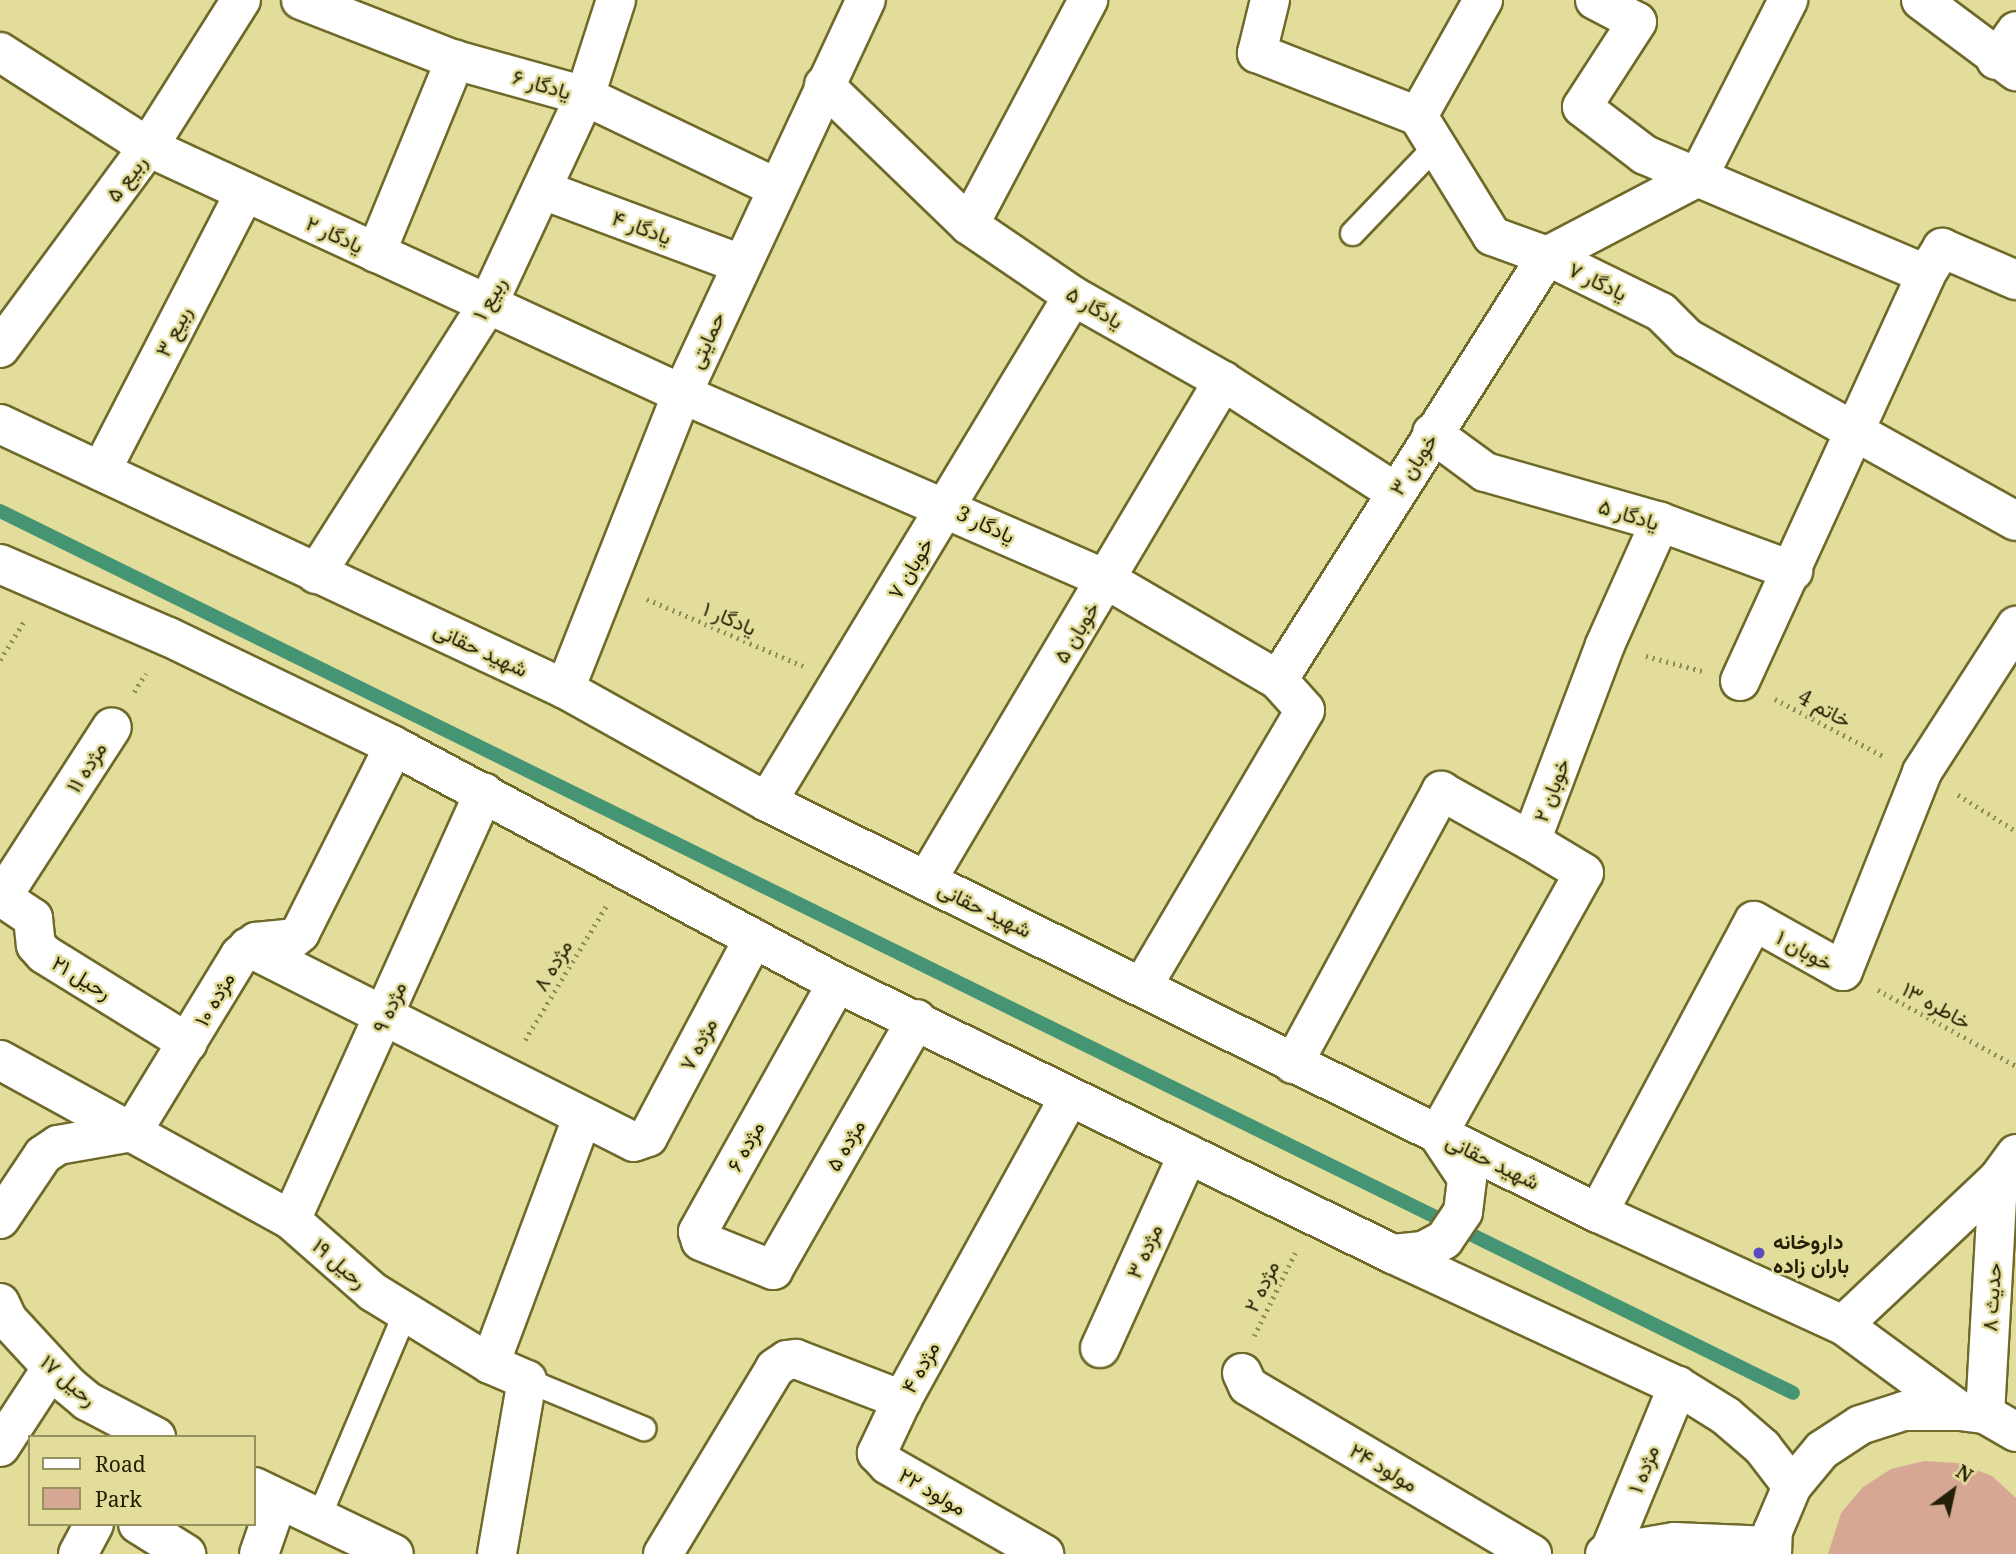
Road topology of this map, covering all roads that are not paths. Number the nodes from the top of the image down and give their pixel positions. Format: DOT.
graph roads {
  1 [pos="241,0"];
  2 [pos="301,0"];
  3 [pos="616,0"];
  4 [pos="866,0"];
  5 [pos="1088,0"];
  6 [pos="1270,0"];
  7 [pos="1483,0"];
  8 [pos="1595,0"];
  9 [pos="1788,0"];
  10 [pos="1921,0"];
  11 [pos="0,52"];
  12 [pos="2009,54"];
  13 [pos="455,60"];
  14 [pos="824,85"];
  15 [pos="585,96"];
  16 [pos="1427,130"];
  17 [pos="148,148"];
  18 [pos="1698,177"];
  19 [pos="775,187"];
  20 [pos="543,190"];
  21 [pos="245,192"];
  22 [pos="969,225"];
  23 [pos="1352,233"];
  24 [pos="376,253"];
  25 [pos="1548,256"];
  26 [pos="741,264"];
  27 [pos="1926,274"];
  28 [pos="2016,280"];
  29 [pos="1073,296"];
  30 [pos="487,306"];
  31 [pos="0,348"];
  32 [pos="1223,381"];
  33 [pos="682,394"];
  34 [pos="0,424"];
  35 [pos="1857,429"];
  36 [pos="1432,433"];
  37 [pos="101,471"];
  38 [pos="1394,491"];
  39 [pos="947,506"];
  40 [pos="2016,521"];
  41 [pos="1660,522"];
  42 [pos="0,564"];
  43 [pos="1793,571"];
  44 [pos="316,574"];
  45 [pos="1108,580"];
  46 [pos="2016,626"];
  47 [pos="1278,680"];
  48 [pos="1740,681"];
  49 [pos="565,688"];
  50 [pos="112,727"];
  51 [pos="394,746"];
  52 [pos="484,793"];
  53 [pos="767,802"];
  54 [pos="1531,841"];
  55 [pos="926,881"];
  56 [pos="1,897"];
  57 [pos="754,939"];
  58 [pos="248,947"];
  59 [pos="837,983"];
  60 [pos="1142,987"];
  61 [pos="386,1015"];
  62 [pos="917,1019"];
  63 [pos="188,1043"];
  64 [pos="0,1060"];
  65 [pos="1293,1064"];
  66 [pos="1069,1098"];
  67 [pos="582,1118"];
  68 [pos="132,1132"];
  69 [pos="1438,1134"];
  70 [pos="1188,1154"];
  71 [pos="2007,1167"];
  72 [pos="1598,1213"];
  73 [pos="0,1219"];
  74 [pos="291,1220"];
  75 [pos="1392,1254"];
  76 [pos="773,1270"];
  77 [pos="0,1303"];
  78 [pos="405,1312"];
  79 [pos="1843,1325"];
  80 [pos="1100,1348"];
  81 [pos="490,1364"];
  82 [pos="51,1369"];
  83 [pos="1242,1373"];
  84 [pos="527,1380"];
  85 [pos="1678,1386"];
  86 [pos="902,1400"];
  87 [pos="1987,1419"];
  88 [pos="643,1428"];
  89 [pos="152,1435"];
  90 [pos="11,1448"];
  91 [pos="1792,1486"];
  92 [pos="266,1493"];
  93 [pos="318,1518"];
  94 [pos="93,1526"];
  95 [pos="141,1526"];
  96 [pos="1772,1550"];
  97 [pos="1607,1553"];
  98 [pos="78,1554"];
  99 [pos="186,1554"];
  100 [pos="258,1554"];
  101 [pos="394,1554"];
  102 [pos="497,1554"];
  103 [pos="663,1554"];
  104 [pos="1044,1554"];
  105 [pos="1532,1554"];
  1 -- 17 [label="street, ربیع ۵"];
  2 -- 13 [label="street, یادگار ۶"];
  3 -- 15 [label="street, ربیع ۱"];
  4 -- 14 [label="street, حمایتی"];
  5 -- 22 [label="street"];
  6 -- 16 [label="street"];
  7 -- 16 [label="street"];
  8 -- 18 [label="street"];
  9 -- 18 [label="street"];
  10 -- 12 [label="street"];
  11 -- 17 [label="street, یادگار ۲"];
  13 -- 15 [label="street, یادگار ۶"];
  13 -- 24 [label="street"];
  14 -- 19 [label="street, حمایتی"];
  14 -- 22 [label="street, یادگار ۵"];
  15 -- 19 [label="street, یادگار ۶"];
  15 -- 20 [label="street, ربیع ۱"];
  16 -- 23 [label="lane"];
  16 -- 25 [label="street, یادگار ۷"];
  17 -- 21 [label="street, یادگار ۲"];
  17 -- 31 [label="street, ربیع ۵"];
  18 -- 25 [label="street, خوبان ۳"];
  18 -- 27 [label="street"];
  19 -- 26 [label="street, حمایتی"];
  20 -- 26 [label="street, یادگار ۴"];
  20 -- 30 [label="street, ربیع ۱"];
  21 -- 24 [label="street, یادگار ۲"];
  21 -- 37 [label="street, ربیع ۳"];
  22 -- 29 [label="street, یادگار ۵"];
  24 -- 30 [label="street, یادگار ۲"];
  25 -- 35 [label="street, یادگار ۷"];
  25 -- 36 [label="street, خوبان ۳"];
  26 -- 33 [label="street, حمایتی"];
  27 -- 28 [label="street"];
  27 -- 35 [label="street"];
  29 -- 32 [label="street, یادگار ۵"];
  29 -- 39 [label="street, خوبان ۷"];
  30 -- 33 [label="street, یادگار ۲"];
  30 -- 44 [label="street, ربیع ۱"];
  32 -- 38 [label="street, یادگار ۵"];
  32 -- 45 [label="street, خوبان ۵"];
  33 -- 39 [label="street, یادگار 3"];
  33 -- 49 [label="street, حمایتی"];
  34 -- 37 [label="street, شهید حقانی"];
  35 -- 40 [label="street, یادگار ۷"];
  35 -- 43 [label="street"];
  36 -- 38 [label="street, خوبان ۳"];
  36 -- 41 [label="street, یادگار ۵"];
  37 -- 44 [label="street, شهید حقانی"];
  38 -- 47 [label="street, خوبان ۳"];
  39 -- 45 [label="street, یادگار 3"];
  39 -- 53 [label="street, خوبان ۷"];
  41 -- 43 [label="street, یادگار ۵"];
  41 -- 54 [label="street, خوبان ۲"];
  42 -- 51 [label="street"];
  43 -- 48 [label="street"];
  44 -- 49 [label="street, شهید حقانی"];
  45 -- 47 [label="street, یادگار 3"];
  45 -- 55 [label="street, خوبان ۵"];
  46 -- 72 [label="street, خوبان ۱"];
  47 -- 60 [label="street"];
  49 -- 53 [label="street, شهید حقانی"];
  50 -- 56 [label="street, مژده ۱۱"];
  51 -- 52 [label="street"];
  51 -- 58 [label="street"];
  52 -- 57 [label="street"];
  52 -- 61 [label="street, مژده ۹"];
  53 -- 55 [label="street, شهید حقانی"];
  54 -- 65 [label="street"];
  54 -- 69 [label="street, خوبان ۲"];
  55 -- 60 [label="street, شهید حقانی"];
  56 -- 63 [label="street, رحیل ۲۱"];
  57 -- 59 [label="street"];
  57 -- 67 [label="street, مژده ۷"];
  58 -- 61 [label="street"];
  58 -- 63 [label="street, مژده ۱۰"];
  59 -- 62 [label="street"];
  59 -- 76 [label="street, مژده ۶"];
  60 -- 65 [label="street, شهید حقانی"];
  61 -- 67 [label="street"];
  61 -- 74 [label="street, مژده ۹"];
  62 -- 66 [label="street"];
  62 -- 76 [label="street, مژده ۵"];
  63 -- 68 [label="street, مژده ۱۰"];
  64 -- 68 [label="street, رحیل ۱۹"];
  65 -- 69 [label="street, شهید حقانی"];
  66 -- 70 [label="street"];
  66 -- 86 [label="street, مژده ۴"];
  67 -- 81 [label="street"];
  68 -- 73 [label="street"];
  68 -- 74 [label="street, رحیل ۱۹"];
  69 -- 72 [label="street, شهید حقانی"];
  69 -- 75 [label="street"];
  70 -- 75 [label="street"];
  70 -- 80 [label="street, مژده ۳"];
  71 -- 79 [label="street"];
  71 -- 87 [label="street, حدیث ۸"];
  72 -- 79 [label="street, شهید حقانی"];
  74 -- 78 [label="street, رحیل ۱۹"];
  75 -- 85 [label="street"];
  77 -- 82 [label="street, رحیل ۱۷"];
  78 -- 81 [label="street, رحیل ۱۹"];
  78 -- 93 [label="lane"];
  79 -- 87 [label="street, شهید حقانی"];
  81 -- 84 [label="street, رحیل ۱۹"];
  82 -- 89 [label="street, رحیل ۱۷"];
  82 -- 90 [label="street"];
  83 -- 105 [label="street, مولود ۲۴"];
  84 -- 88 [label="lane"];
  84 -- 102 [label="street"];
  85 -- 91 [label="street"];
  85 -- 97 [label="street, مژده ۱"];
  86 -- 103 [label="street, مژده ۴"];
  86 -- 104 [label="street, مولود ۲۲"];
  87 -- 91 [label="street"];
  91 -- 96 [label="street"];
  92 -- 93 [label="street"];
  92 -- 100 [label="street"];
  93 -- 101 [label="street"];
  94 -- 98 [label="street"];
  95 -- 99 [label="street"];
  96 -- 97 [label="street"];
}
